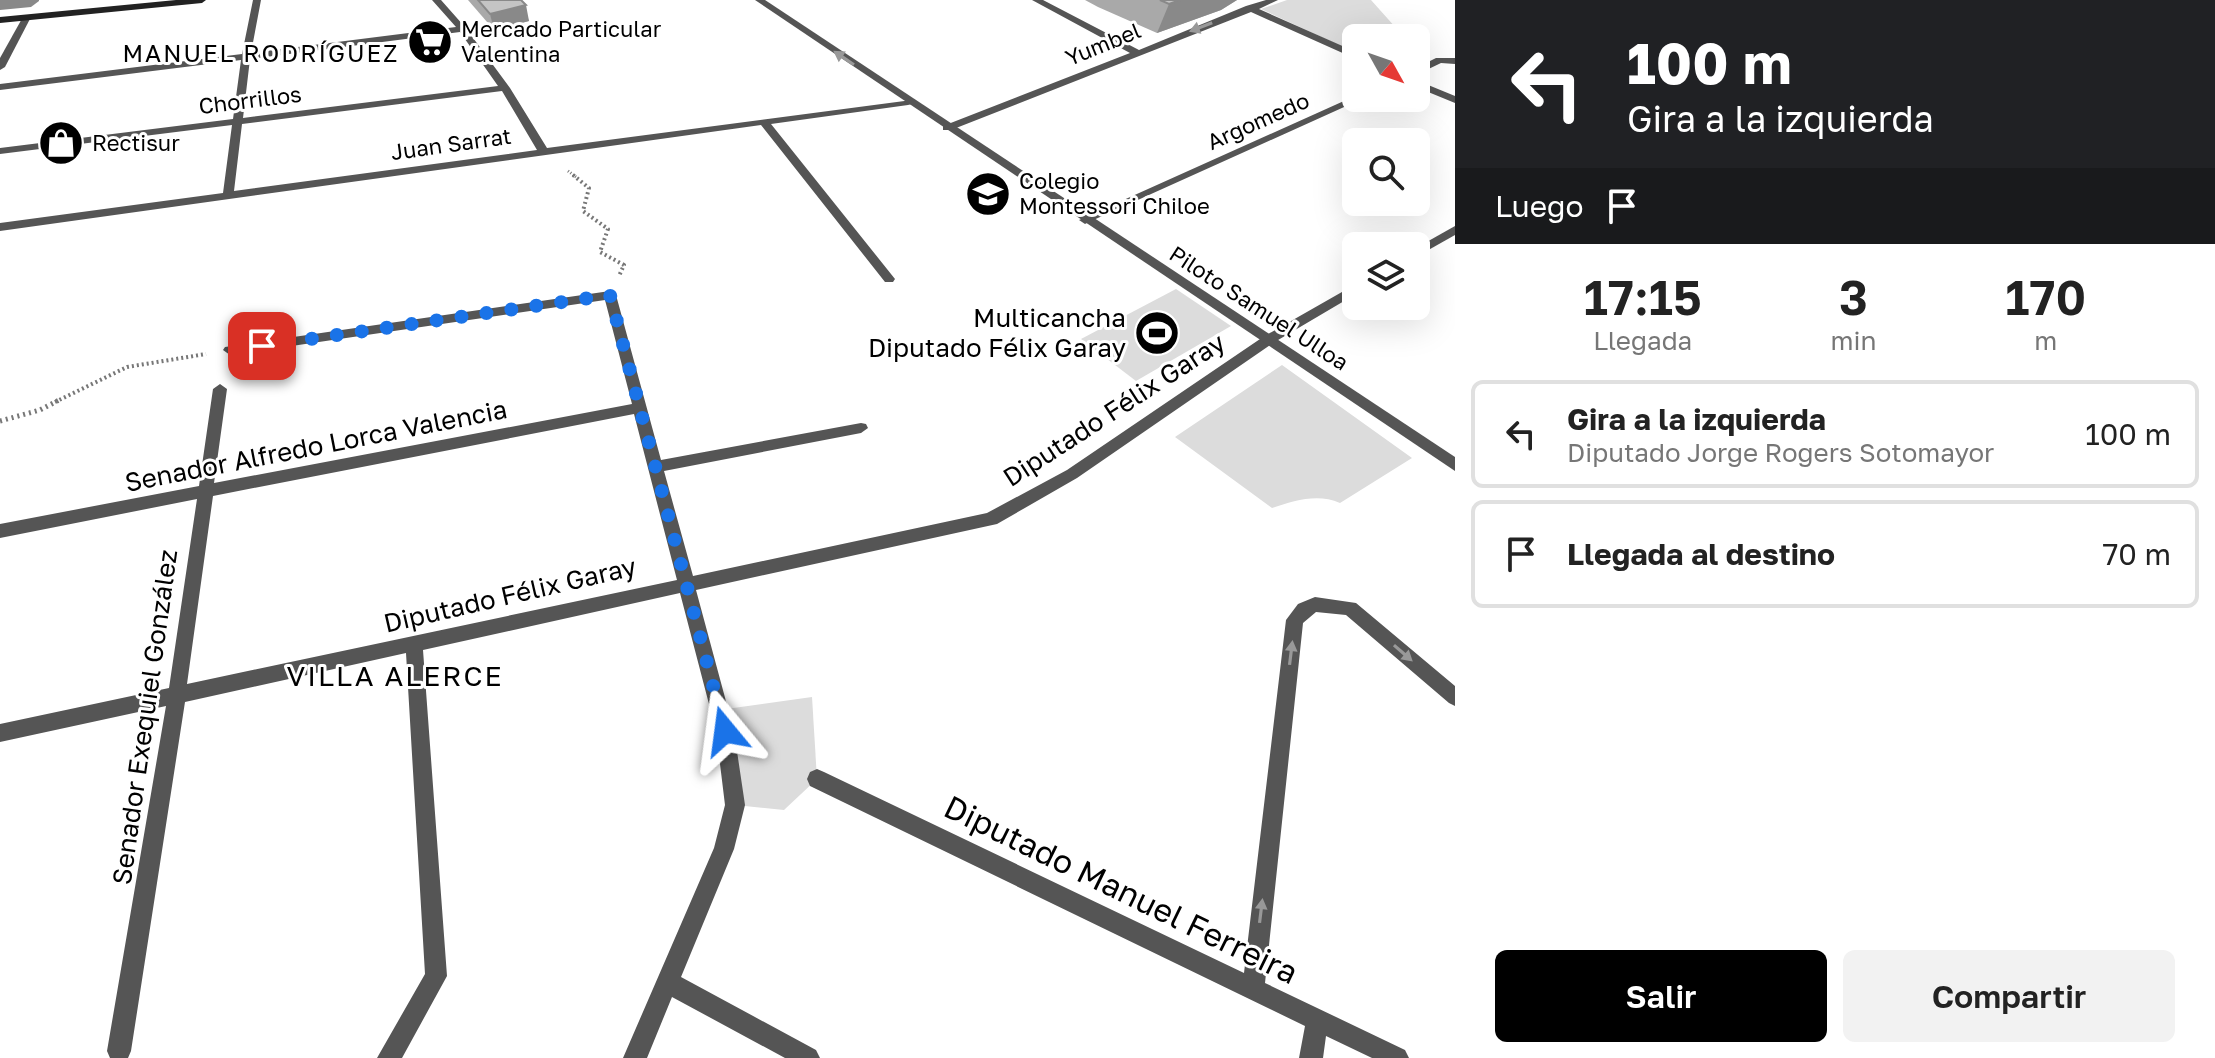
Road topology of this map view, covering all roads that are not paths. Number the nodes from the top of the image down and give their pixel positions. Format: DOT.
graph roads {
  1 [pos="78,0"];
  2 [pos="202,0"];
  3 [pos="257,0"];
  4 [pos="436,0"];
  5 [pos="759,0"];
  6 [pos="1036,0"];
  7 [pos="1274,0"];
  8 [pos="53,2"];
  9 [pos="1249,8"];
  10 [pos="96,10"];
  11 [pos="27,17"];
  12 [pos="0,20"];
  13 [pos="465,29"];
  14 [pos="1342,50"];
  15 [pos="1136,52"];
  16 [pos="246,56"];
  17 [pos="1455,61"];
  18 [pos="1430,65"];
  19 [pos="0,67"];
  20 [pos="0,87"];
  21 [pos="505,88"];
  22 [pos="1430,89"];
  23 [pos="1455,100"];
  24 [pos="908,102"];
  25 [pos="1342,106"];
  26 [pos="238,121"];
  27 [pos="764,122"];
  28 [pos="947,128"];
  29 [pos="0,151"];
  30 [pos="544,152"];
  31 [pos="228,195"];
  32 [pos="1085,220"];
  33 [pos="0,227"];
  34 [pos="1455,230"];
  35 [pos="1430,245"];
  36 [pos="889,279"];
  37 [pos="1342,296"];
  38 [pos="1268,340"];
  39 [pos="230,350"];
  40 [pos="220,389"];
  41 [pos="641,407"];
  42 [pos="861,428"];
  43 [pos="1455,465"];
  44 [pos="656,467"];
  45 [pos="203,493"];
  46 [pos="0,531"];
  47 [pos="684,582"];
  48 [pos="414,644"];
  49 [pos="177,694"];
  50 [pos="1455,697"];
  51 [pos="0,733"];
  52 [pos="817,779"];
  53 [pos="667,982"];
  54 [pos="1253,989"];
  55 [pos="1317,1020"];
  56 [pos="119,1051"];
  57 [pos="389,1058"];
  58 [pos="635,1058"];
  59 [pos="808,1058"];
  60 [pos="1311,1058"];
  61 [pos="1397,1058"];
  1 -- 10 [label="main road"];
  2 -- 10 [label="main road"];
  3 -- 16 [label="street"];
  4 -- 13 [label="street"];
  24 -- 5 [label="street, Piloto Samuel Ulloa, one-way"];
  6 -- 15 [label="street"];
  7 -- 9 [label="street, Yumbel"];
  8 -- 11 [label="main road"];
  9 -- 14 [label="street"];
  9 -- 15 [label="street, Yumbel, one-way"];
  10 -- 11 [label="main road"];
  11 -- 12 [label="main road"];
  11 -- 19 [label="street"];
  13 -- 16 [label="street"];
  13 -- 21 [label="street"];
  15 -- 28 [label="street, Yumbel"];
  16 -- 20 [label="street"];
  16 -- 26 [label="street"];
  17 -- 18 [label="street"];
  21 -- 26 [label="street, Chorrillos"];
  21 -- 30 [label="street"];
  22 -- 23 [label="street"];
  24 -- 27 [label="street, Juan Sarrat"];
  24 -- 28 [label="street, Piloto Samuel Ulloa"];
  25 -- 32 [label="street, Argomedo"];
  26 -- 29 [label="street, Chorrillos"];
  26 -- 31 [label="street"];
  27 -- 30 [label="street, Juan Sarrat"];
  27 -- 36 [label="street"];
  28 -- 32 [label="street, Piloto Samuel Ulloa"];
  30 -- 31 [label="street, Juan Sarrat"];
  31 -- 33 [label="street, Juan Sarrat"];
  32 -- 38 [label="street, Piloto Samuel Ulloa"];
  34 -- 35 [label="street"];
  37 -- 38 [label="street, Diputado Félix Garay"];
  38 -- 43 [label="street, Piloto Samuel Ulloa"];
  38 -- 47 [label="street, Diputado Félix Garay"];
  39 -- 41 [label="street"];
  40 -- 45 [label="street, Senador Exequiel González"];
  41 -- 44 [label="street"];
  41 -- 45 [label="street, Senador Alfredo Lorca Valencia"];
  42 -- 44 [label="street"];
  44 -- 47 [label="street"];
  45 -- 46 [label="street, Senador Alfredo Lorca Valencia"];
  45 -- 49 [label="street, Senador Exequiel González"];
  47 -- 48 [label="street, Diputado Félix Garay"];
  47 -- 53 [label="street"];
  48 -- 49 [label="street, Diputado Félix Garay"];
  48 -- 57 [label="street"];
  49 -- 51 [label="street, Diputado Félix Garay"];
  49 -- 56 [label="street, Senador Exequiel González"];
  54 -- 50 [label="street, one-way"];
  52 -- 54 [label="street, Diputado Manuel Ferreira"];
  53 -- 58 [label="street"];
  53 -- 59 [label="street"];
  54 -- 55 [label="street, Diputado Manuel Ferreira"];
  55 -- 60 [label="street"];
  55 -- 61 [label="street, Diputado Manuel Ferreira"];
}
